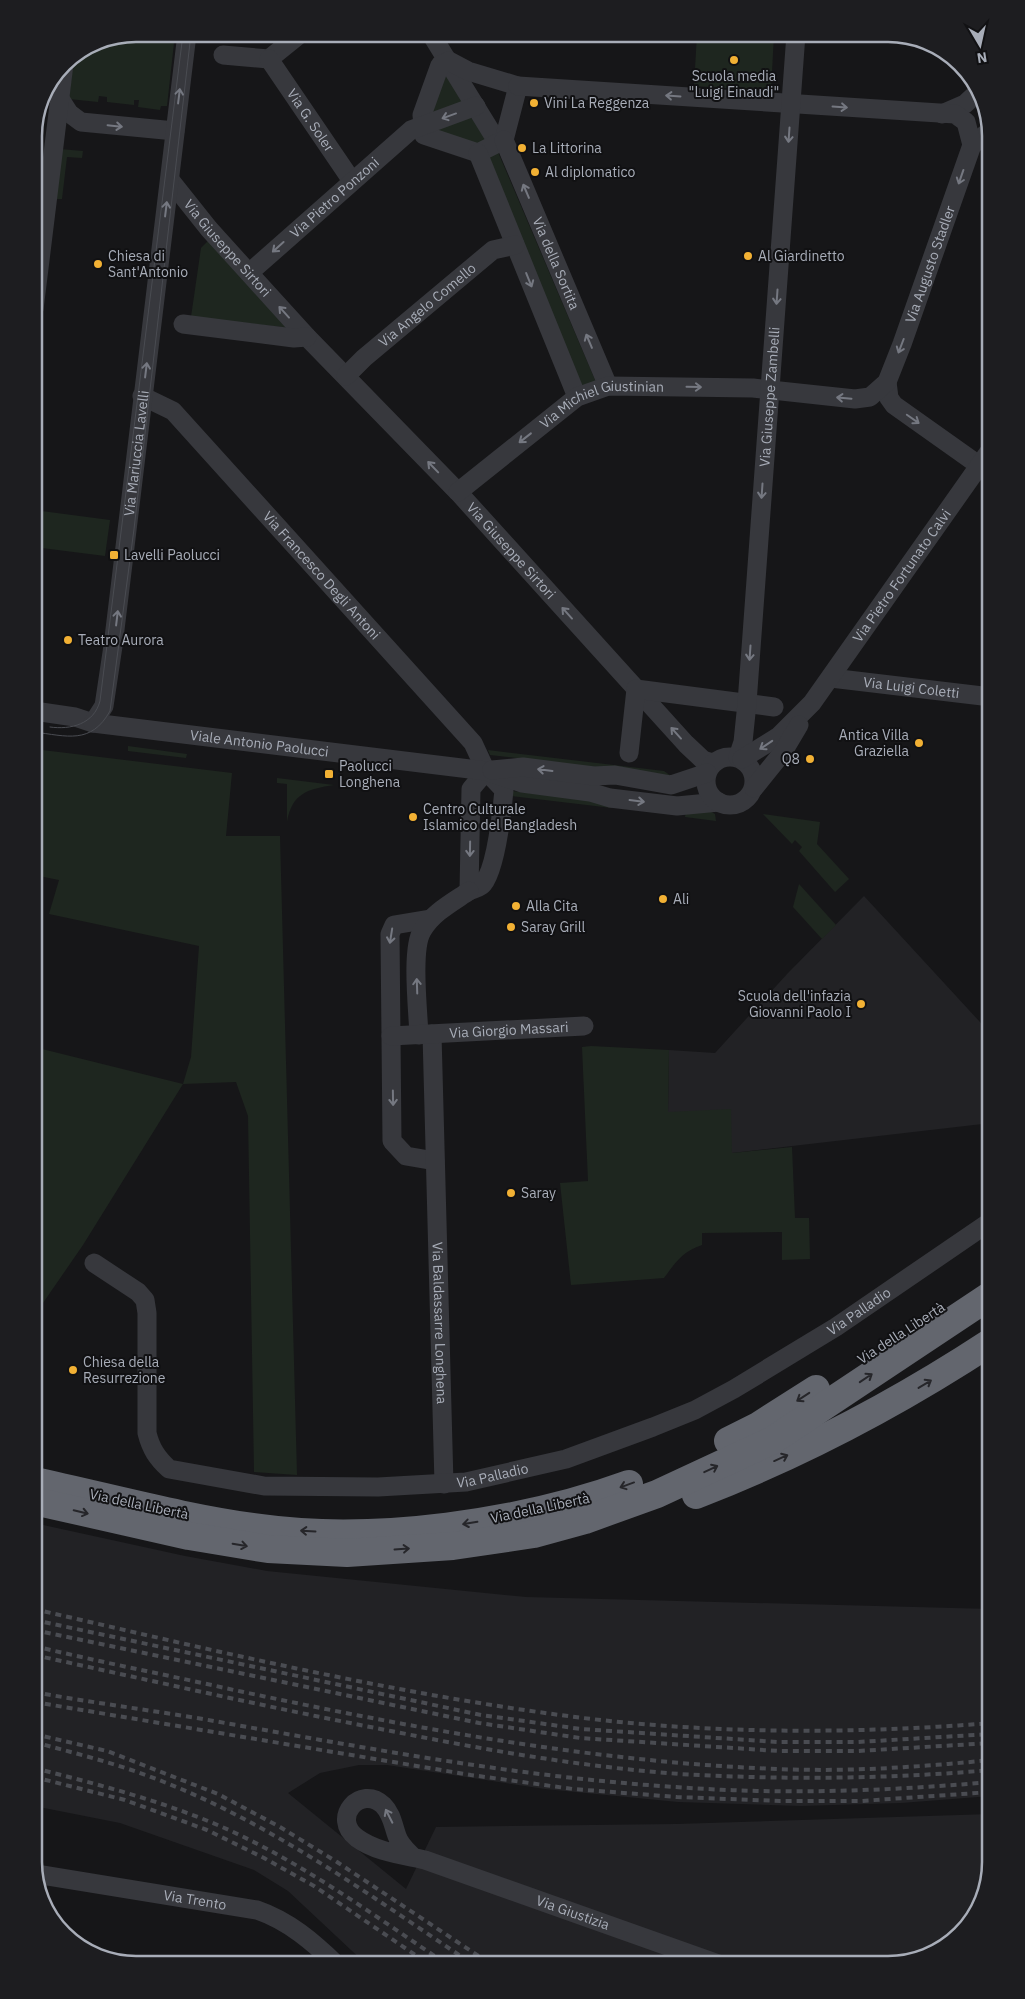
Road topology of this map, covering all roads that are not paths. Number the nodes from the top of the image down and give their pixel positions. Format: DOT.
graph roads {
  1 [pos="186,43"];
  2 [pos="289,43"];
  3 [pos="437,43"];
  4 [pos="795,43"];
  5 [pos="222,55"];
  6 [pos="269,59"];
  7 [pos="449,61"];
  8 [pos="62,79"];
  9 [pos="518,86"];
  10 [pos="973,97"];
  11 [pos="60,99"];
  12 [pos="791,104"];
  13 [pos="476,106"];
  14 [pos="942,114"];
  15 [pos="81,122"];
  16 [pos="422,126"];
  17 [pos="175,132"];
  18 [pos="982,137"];
  19 [pos="501,142"];
  20 [pos="54,145"];
  21 [pos="972,145"];
  22 [pos="478,153"];
  23 [pos="49,178"];
  24 [pos="170,180"];
  25 [pos="352,181"];
  26 [pos="43,183"];
  27 [pos="43,231"];
  28 [pos="515,245"];
  29 [pos="249,272"];
  30 [pos="183,324"];
  31 [pos="307,337"];
  32 [pos="346,376"];
  33 [pos="887,382"];
  34 [pos="608,386"];
  35 [pos="770,390"];
  36 [pos="142,396"];
  37 [pos="577,397"];
  38 [pos="982,469"];
  39 [pos="982,475"];
  40 [pos="458,492"];
  41 [pos="831,678"];
  42 [pos="636,689"];
  43 [pos="982,696"];
  44 [pos="747,703"];
  45 [pos="812,703"];
  46 [pos="774,706"];
  47 [pos="43,712"];
  48 [pos="93,722"];
  49 [pos="629,753"];
  50 [pos="740,758"];
  51 [pos="710,768"];
  52 [pos="486,771"];
  53 [pos="754,788"];
  54 [pos="719,802"];
  55 [pos="469,891"];
  56 [pos="430,919"];
  57 [pos="584,1026"];
  58 [pos="425,1034"];
  59 [pos="391,1036"];
  60 [pos="435,1161"];
  61 [pos="982,1227"];
  62 [pos="94,1263"];
  63 [pos="982,1280"];
  64 [pos="982,1301"];
  65 [pos="982,1347"];
  66 [pos="42,1483"];
  67 [pos="444,1484"];
  68 [pos="42,1503"];
  69 [pos="585,1520"];
  70 [pos="419,1859"];
  71 [pos="44,1875"];
  72 [pos="327,1956"];
  73 [pos="695,1956"];
  17 -- 1 [label="street, Via Mariuccia Lavelli, one-way"];
  2 -- 6 [label="street"];
  3 -- 7 [label="street, Via della Sortita"];
  4 -- 12 [label="street, Via Giuseppe Zambelli"];
  5 -- 6 [label="street"];
  6 -- 25 [label="street, Via G. Soler"];
  7 -- 9 [label="street"];
  7 -- 13 [label="street, Via della Sortita"];
  7 -- 16 [label="street"];
  8 -- 11 [label="street"];
  12 -- 9 [label="street, one-way"];
  9 -- 19 [label="street"];
  10 -- 14 [label="street"];
  11 -- 15 [label="street"];
  11 -- 20 [label="street"];
  12 -- 14 [label="street, one-way"];
  12 -- 35 [label="street, Via Giuseppe Zambelli, one-way"];
  13 -- 16 [label="street, Via Pietro Ponzoni, one-way"];
  13 -- 19 [label="street, Via della Sortita"];
  14 -- 21 [label="street"];
  15 -- 17 [label="street, one-way"];
  15 -- 20 [label="street"];
  16 -- 22 [label="street"];
  16 -- 25 [label="street, Via Pietro Ponzoni"];
  17 -- 24 [label="street, Via Mariuccia Lavelli"];
  18 -- 21 [label="street"];
  19 -- 22 [label="street"];
  34 -- 19 [label="street, Via della Sortita, one-way"];
  20 -- 23 [label="street"];
  21 -- 33 [label="street, Via Augusto Stadler, one-way"];
  22 -- 28 [label="street"];
  23 -- 26 [label="street"];
  23 -- 27 [label="street"];
  24 -- 29 [label="street, Via Giuseppe Sirtori"];
  36 -- 24 [label="street, Via Mariuccia Lavelli, one-way"];
  25 -- 29 [label="street, Via Pietro Ponzoni, one-way"];
  28 -- 32 [label="street, Via Angelo Comello"];
  28 -- 37 [label="street, one-way"];
  31 -- 29 [label="street, Via Giuseppe Sirtori, one-way"];
  30 -- 31 [label="street"];
  31 -- 32 [label="street, Via Giuseppe Sirtori"];
  40 -- 32 [label="street, Via Giuseppe Sirtori, one-way"];
  33 -- 35 [label="street, Via Michiel Giustinian, one-way"];
  33 -- 38 [label="street, one-way"];
  34 -- 35 [label="street, Via Michiel Giustinian, one-way"];
  34 -- 37 [label="street, Via Michiel Giustinian"];
  35 -- 44 [label="street, Via Giuseppe Zambelli, one-way"];
  48 -- 36 [label="street, Via Mariuccia Lavelli, one-way"];
  36 -- 52 [label="street, Via Francesco Degli Antoni"];
  37 -- 40 [label="street, Via Michiel Giustinian, one-way"];
  39 -- 41 [label="street, Via Pietro Fortunato Calvi"];
  42 -- 40 [label="street, Via Giuseppe Sirtori, one-way"];
  41 -- 43 [label="street, Via Luigi Coletti"];
  41 -- 45 [label="street, Via Pietro Fortunato Calvi"];
  42 -- 44 [label="street"];
  42 -- 49 [label="street"];
  51 -- 42 [label="street, Via Giuseppe Sirtori, one-way"];
  44 -- 46 [label="street"];
  44 -- 50 [label="street, Via Giuseppe Zambelli"];
  45 -- 50 [label="street, Via Pietro Fortunato Calvi, one-way"];
  45 -- 53 [label="street, Via Pietro Fortunato Calvi"];
  47 -- 48 [label="street, Viale Antonio Paolucci"];
  48 -- 52 [label="street, Viale Antonio Paolucci"];
  50 -- 51 [label="street"];
  50 -- 53 [label="street"];
  51 -- 52 [label="street, Viale Antonio Paolucci, one-way"];
  51 -- 54 [label="street"];
  52 -- 54 [label="street, Viale Antonio Paolucci, one-way"];
  52 -- 55 [label="street, one-way"];
  52 -- 55 [label="street, Via Baldassarre Longhena"];
  53 -- 54 [label="street"];
  55 -- 56 [label="street, Via Baldassarre Longhena"];
  58 -- 56 [label="street, Via Baldassarre Longhena, one-way"];
  56 -- 59 [label="street, Via Baldassarre Longhena, one-way"];
  57 -- 58 [label="street, Via Giorgio Massari"];
  58 -- 59 [label="street"];
  58 -- 60 [label="street, Via Baldassarre Longhena"];
  59 -- 60 [label="street, Via Baldassarre Longhena, one-way"];
  60 -- 67 [label="street, Via Baldassarre Longhena"];
  61 -- 67 [label="street, Via Palladio"];
  62 -- 67 [label="street, Via Palladio"];
  63 -- 66 [label="highway, Via della Libertà, one-way"];
  69 -- 64 [label="highway, one-way"];
  69 -- 65 [label="highway, one-way"];
  68 -- 69 [label="highway, Via della Libertà, one-way"];
  70 -- 73 [label="street, Via Giustizia"];
  71 -- 72 [label="street, Via Trento"];
}
